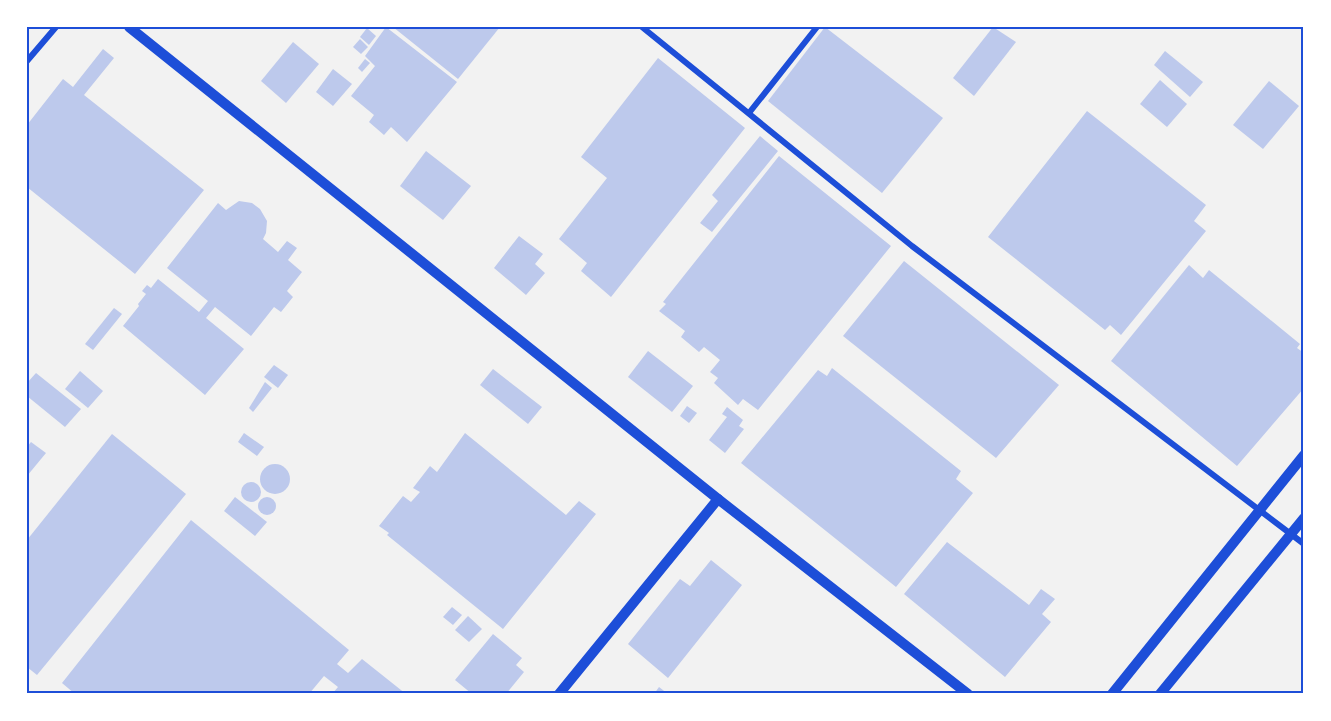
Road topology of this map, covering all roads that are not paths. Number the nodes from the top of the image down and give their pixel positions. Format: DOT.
graph roads {
  1 [pos="56,27"];
  2 [pos="129,27"];
  3 [pos="642,27"];
  4 [pos="817,27"];
  5 [pos="27,61"];
  6 [pos="748,113"];
  7 [pos="1304,455"];
  8 [pos="718,499"];
  9 [pos="1260,509"];
  10 [pos="1304,518"];
  11 [pos="1292,534"];
  12 [pos="1304,544"];
  13 [pos="559,694"];
  14 [pos="968,694"];
  15 [pos="1112,694"];
  16 [pos="1160,694"];
  1 -- 5 [label="street"];
  2 -- 8 [label="street"];
  3 -- 6 [label="street"];
  4 -- 6 [label="street"];
  6 -- 9 [label="street"];
  7 -- 9 [label="street"];
  8 -- 13 [label="street"];
  8 -- 14 [label="street"];
  9 -- 11 [label="street"];
  9 -- 15 [label="street"];
  10 -- 11 [label="street"];
  11 -- 12 [label="street"];
  11 -- 16 [label="street"];
}
